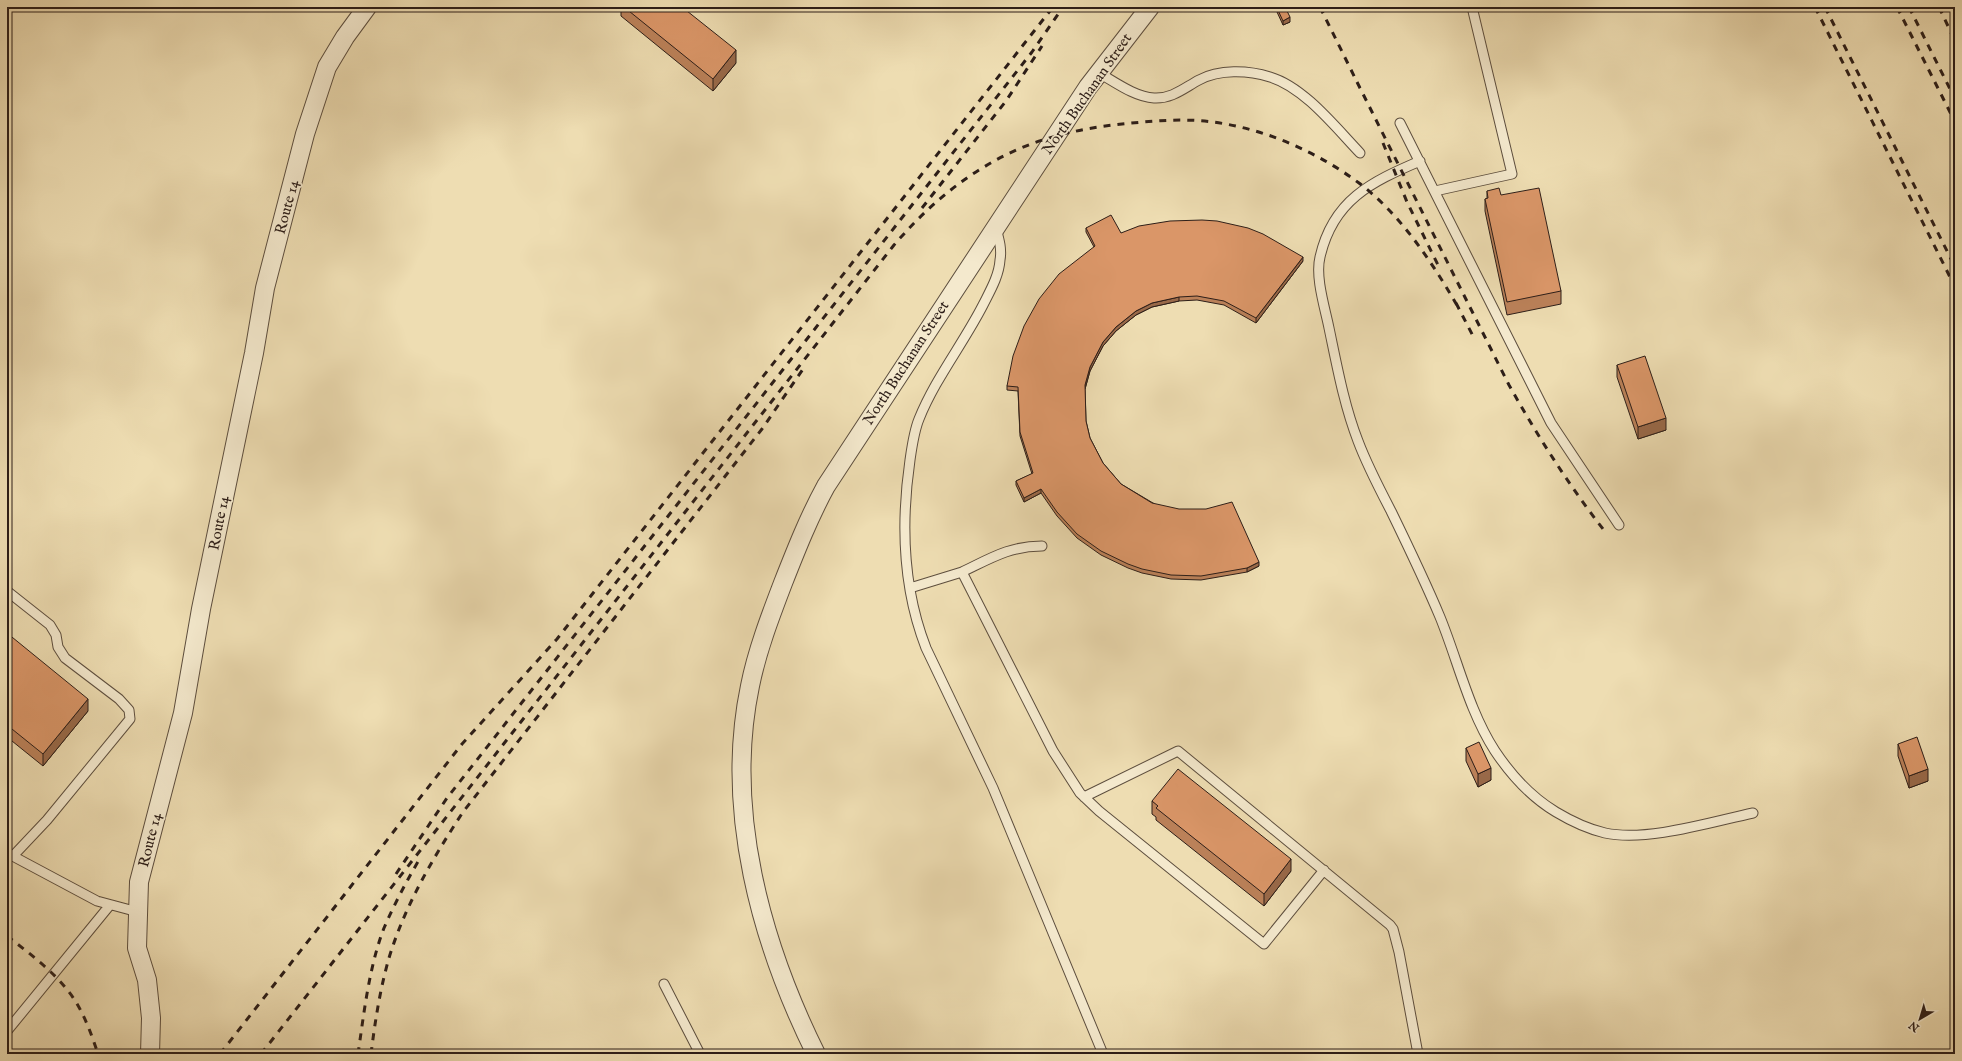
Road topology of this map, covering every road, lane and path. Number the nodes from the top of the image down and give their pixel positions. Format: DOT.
graph roads {
  1 [pos="367,7"];
  2 [pos="1150,7"];
  3 [pos="1472,7"];
  4 [pos="1099,73"];
  5 [pos="1400,123"];
  6 [pos="1360,153"];
  7 [pos="1420,161"];
  8 [pos="1435,191"];
  9 [pos="996,228"];
  10 [pos="1619,525"];
  11 [pos="1042,546"];
  12 [pos="962,572"];
  13 [pos="910,588"];
  14 [pos="7,591"];
  15 [pos="1084,797"];
  16 [pos="1753,813"];
  17 [pos="10,854"];
  18 [pos="1324,870"];
  19 [pos="110,905"];
  20 [pos="138,912"];
  21 [pos="664,984"];
  22 [pos="9,1025"];
  23 [pos="150,1054"];
  24 [pos="700,1054"];
  25 [pos="816,1054"];
  26 [pos="1103,1054"];
  27 [pos="1418,1054"];
  1 -- 20 [label="street, Route 14"];
  2 -- 4 [label="street, North Buchanan Street"];
  3 -- 8 [label="lane"];
  4 -- 6 [label="lane"];
  4 -- 9 [label="street, North Buchanan Street"];
  5 -- 7 [label="lane"];
  7 -- 8 [label="lane"];
  7 -- 16 [label="lane"];
  8 -- 10 [label="lane"];
  9 -- 13 [label="lane"];
  9 -- 25 [label="street, North Buchanan Street"];
  11 -- 12 [label="lane"];
  12 -- 13 [label="lane"];
  12 -- 15 [label="lane"];
  13 -- 26 [label="lane"];
  14 -- 17 [label="lane"];
  15 -- 18 [label="lane"];
  15 -- 18 [label="lane"];
  17 -- 19 [label="lane"];
  18 -- 27 [label="lane"];
  19 -- 20 [label="lane"];
  19 -- 22 [label="lane"];
  20 -- 23 [label="street, Route 14"];
  21 -- 24 [label="lane"];
}
